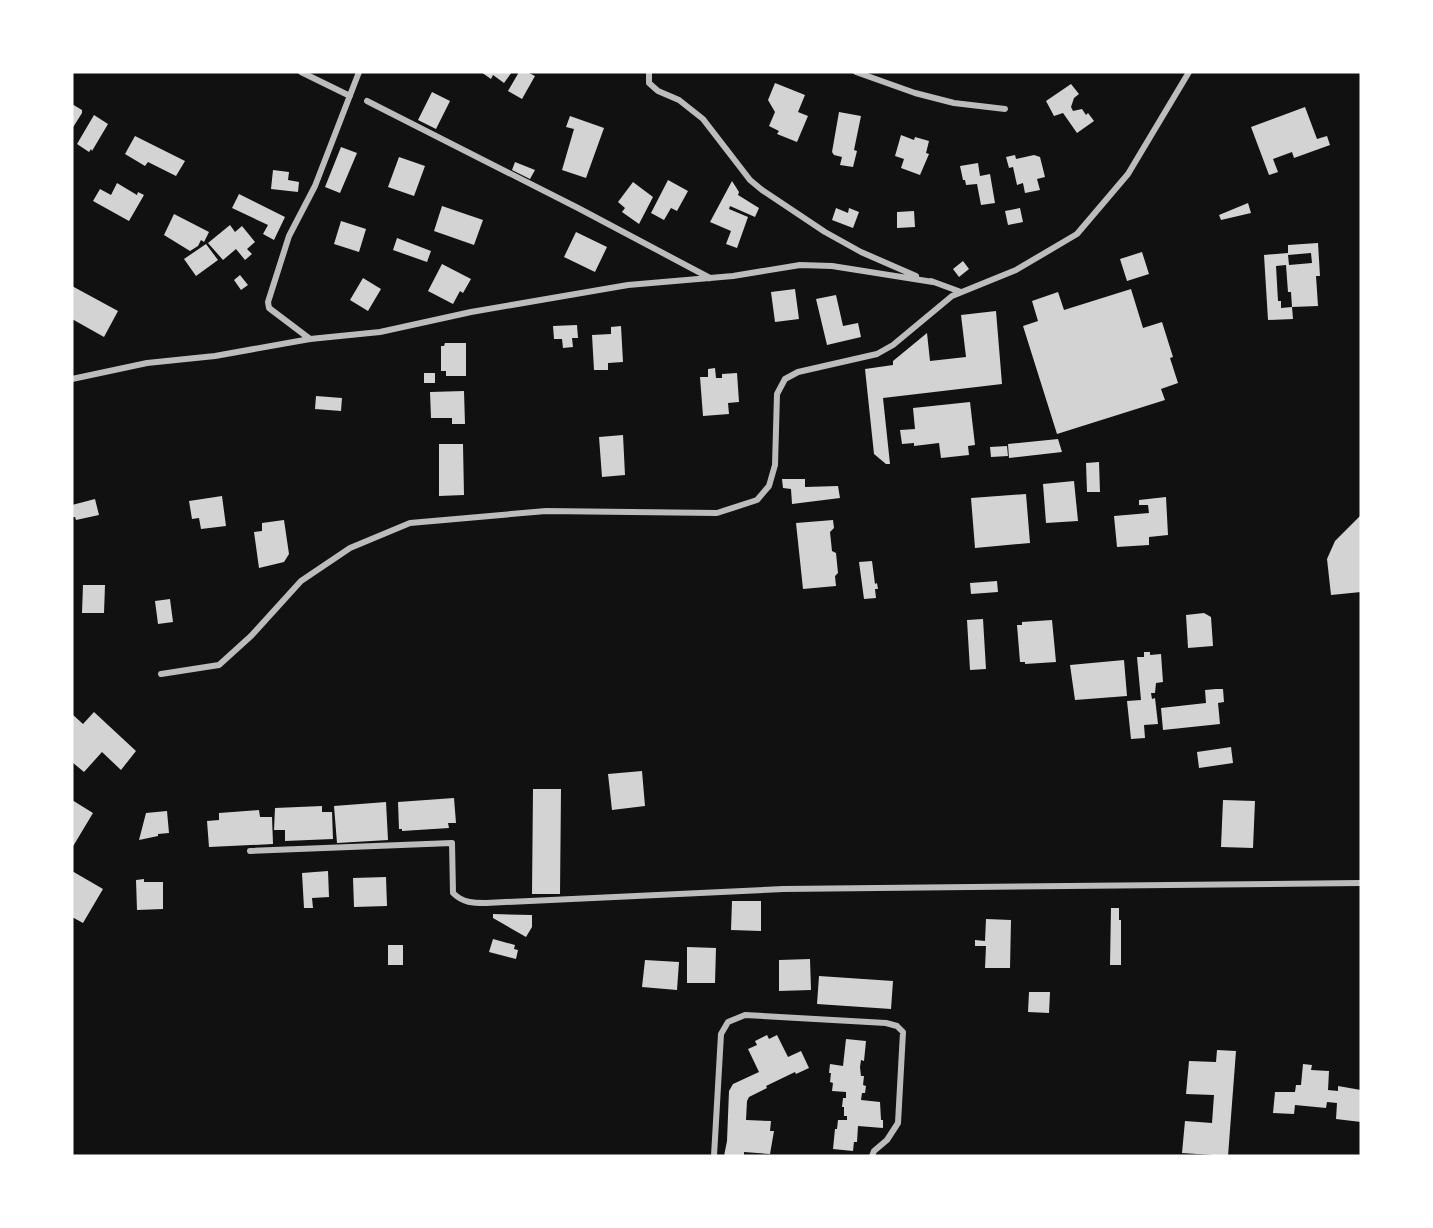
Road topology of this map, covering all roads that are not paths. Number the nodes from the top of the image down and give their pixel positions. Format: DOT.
graph roads {
  1 [pos="301,72"];
  2 [pos="359,72"];
  3 [pos="649,72"];
  4 [pos="856,72"];
  5 [pos="1189,72"];
  6 [pos="350,96"];
  7 [pos="367,101"];
  8 [pos="1005,109"];
  9 [pos="710,278"];
  10 [pos="933,282"];
  11 [pos="961,292"];
  12 [pos="310,339"];
  13 [pos="72,379"];
  14 [pos="161,674"];
  15 [pos="250,851"];
  16 [pos="1361,883"];
  17 [pos="714,1156"];
  18 [pos="872,1156"];
  1 -- 6 [label="street"];
  2 -- 6 [label="street"];
  3 -- 10 [label="street"];
  4 -- 8 [label="street"];
  5 -- 11 [label="street"];
  6 -- 12 [label="street"];
  7 -- 9 [label="street"];
  9 -- 10 [label="street"];
  9 -- 12 [label="street"];
  10 -- 11 [label="street"];
  11 -- 14 [label="street"];
  12 -- 13 [label="street"];
  15 -- 16 [label="street"];
  17 -- 18 [label="street"];
}
